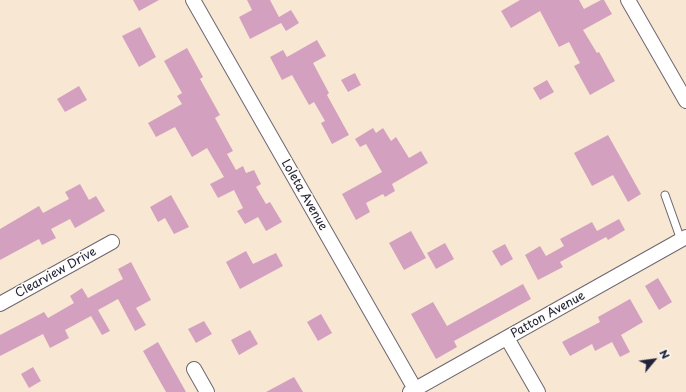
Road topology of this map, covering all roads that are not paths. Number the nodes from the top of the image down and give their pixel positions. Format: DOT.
graph roads {
  1 [pos="193,0"];
  2 [pos="628,0"];
  3 [pos="686,102"];
  4 [pos="665,195"];
  5 [pos="683,238"];
  6 [pos="112,242"];
  7 [pos="0,304"];
  8 [pos="507,338"];
  9 [pos="194,369"];
  10 [pos="412,391"];
  11 [pos="207,392"];
  12 [pos="538,392"];
  1 -- 10 [label="street, Loleta Avenue"];
  2 -- 3 [label="street"];
  4 -- 5 [label="lane"];
  5 -- 8 [label="street, Patton Avenue"];
  6 -- 7 [label="street, Clearview Drive"];
  8 -- 10 [label="street, Patton Avenue"];
  8 -- 12 [label="street"];
  9 -- 11 [label="street"];
}
